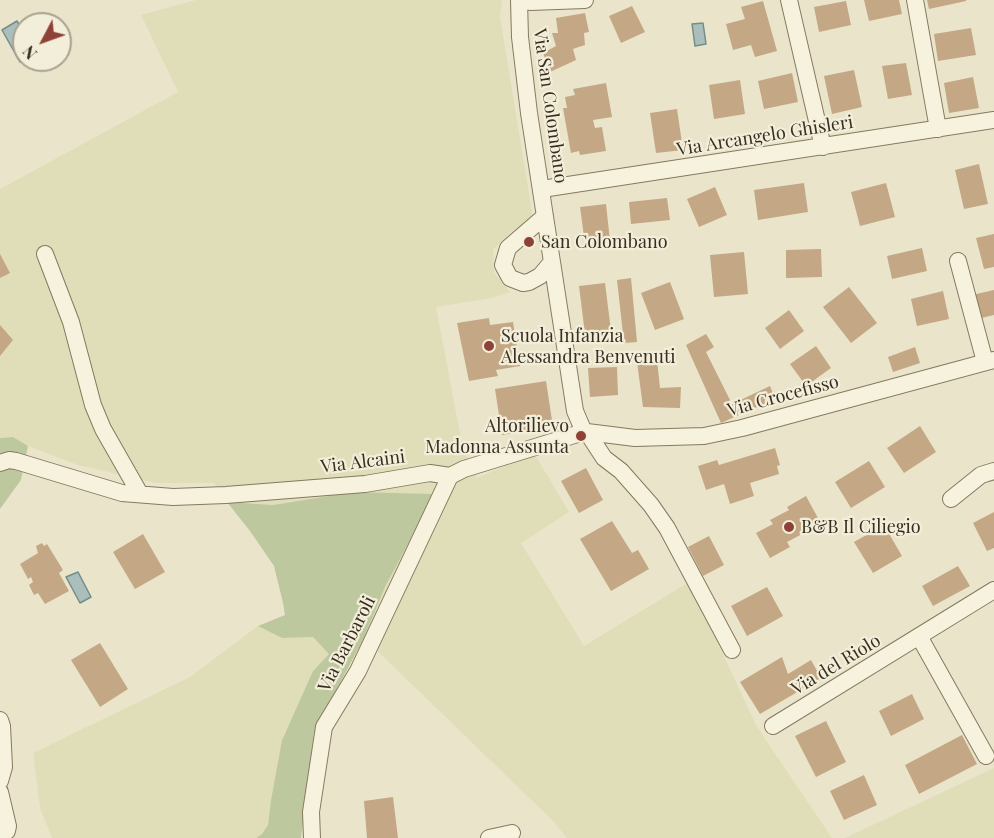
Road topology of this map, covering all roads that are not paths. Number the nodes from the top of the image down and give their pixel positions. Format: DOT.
graph roads {
  1 [pos="519,0"];
  2 [pos="585,0"];
  3 [pos="789,0"];
  4 [pos="915,0"];
  5 [pos="994,120"];
  6 [pos="938,129"];
  7 [pos="824,147"];
  8 [pos="542,189"];
  9 [pos="545,216"];
  10 [pos="45,254"];
  11 [pos="958,261"];
  12 [pos="551,263"];
  13 [pos="989,361"];
  14 [pos="586,432"];
  15 [pos="0,464"];
  16 [pos="994,471"];
  17 [pos="450,476"];
  18 [pos="140,494"];
  19 [pos="951,499"];
  20 [pos="994,590"];
  21 [pos="920,638"];
  22 [pos="732,650"];
  23 [pos="0,720"];
  24 [pos="773,726"];
  25 [pos="986,756"];
  26 [pos="0,781"];
  27 [pos="0,792"];
  28 [pos="2,828"];
  29 [pos="512,833"];
  30 [pos="312,838"];
  31 [pos="489,838"];
  1 -- 2 [label="street, Via San Colombano"];
  1 -- 8 [label="street, Via San Colombano"];
  3 -- 7 [label="street"];
  4 -- 6 [label="street"];
  5 -- 6 [label="street, Via Arcangelo Ghisleri"];
  6 -- 7 [label="street, Via Arcangelo Ghisleri"];
  7 -- 8 [label="street, Via Arcangelo Ghisleri"];
  8 -- 9 [label="street, Via San Colombano"];
  9 -- 12 [label="street, Via San Colombano"];
  9 -- 12 [label="street"];
  10 -- 18 [label="street"];
  11 -- 13 [label="street, Via Crocefisso"];
  12 -- 14 [label="street, Via San Colombano"];
  13 -- 14 [label="street, Via Crocefisso"];
  14 -- 17 [label="street, Via Alcaini"];
  14 -- 22 [label="street"];
  15 -- 18 [label="street, Via Alcaini"];
  16 -- 19 [label="street"];
  17 -- 18 [label="street, Via Alcaini"];
  17 -- 30 [label="street, Via Barbaroli"];
  20 -- 21 [label="street, Via del Riolo"];
  21 -- 24 [label="street, Via del Riolo"];
  21 -- 25 [label="street"];
  23 -- 26 [label="street"];
  27 -- 28 [label="street"];
  29 -- 31 [label="street"];
}
